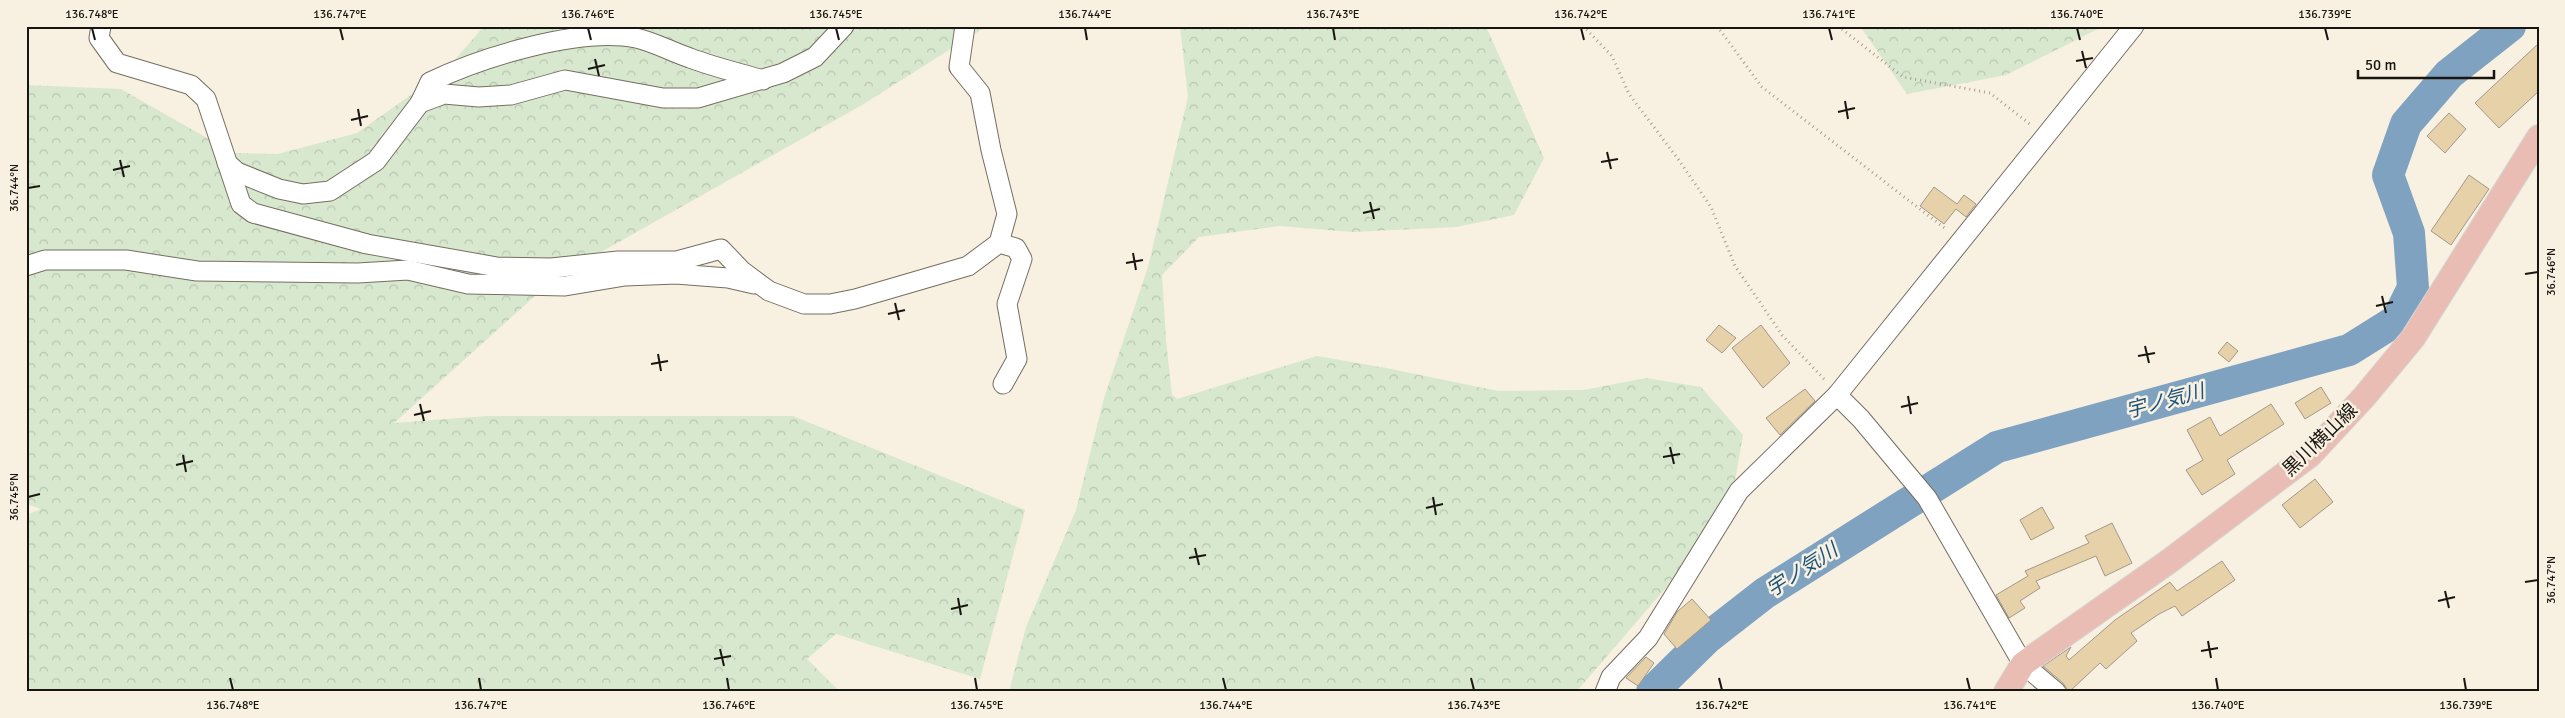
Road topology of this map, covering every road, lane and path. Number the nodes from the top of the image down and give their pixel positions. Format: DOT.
graph roads {
  1 [pos="100,26"];
  2 [pos="844,26"];
  3 [pos="965,26"];
  4 [pos="1583,26"];
  5 [pos="1717,26"];
  6 [pos="1838,26"];
  7 [pos="2134,26"];
  8 [pos="763,80"];
  9 [pos="420,103"];
  10 [pos="2045,136"];
  11 [pos="2539,137"];
  12 [pos="227,163"];
  13 [pos="1961,241"];
  14 [pos="999,243"];
  15 [pos="26,266"];
  16 [pos="763,287"];
  17 [pos="1003,384"];
  18 [pos="1838,395"];
  19 [pos="2023,664"];
  20 [pos="1604,692"];
  21 [pos="2006,692"];
  22 [pos="2056,692"];
  1 -- 12 [label="street"];
  2 -- 8 [label="street"];
  3 -- 14 [label="street"];
  4 -- 18 [label="path"];
  5 -- 13 [label="path"];
  6 -- 10 [label="path"];
  7 -- 10 [label="street"];
  8 -- 9 [label="street"];
  8 -- 9 [label="street"];
  9 -- 12 [label="street"];
  10 -- 13 [label="street"];
  11 -- 19 [label="main road, 黒川横山線"];
  12 -- 16 [label="street"];
  13 -- 18 [label="street"];
  14 -- 16 [label="street"];
  14 -- 17 [label="street"];
  15 -- 16 [label="street"];
  18 -- 19 [label="street"];
  18 -- 20 [label="street"];
  19 -- 21 [label="main road, 黒川横山線"];
  19 -- 22 [label="street"];
}
